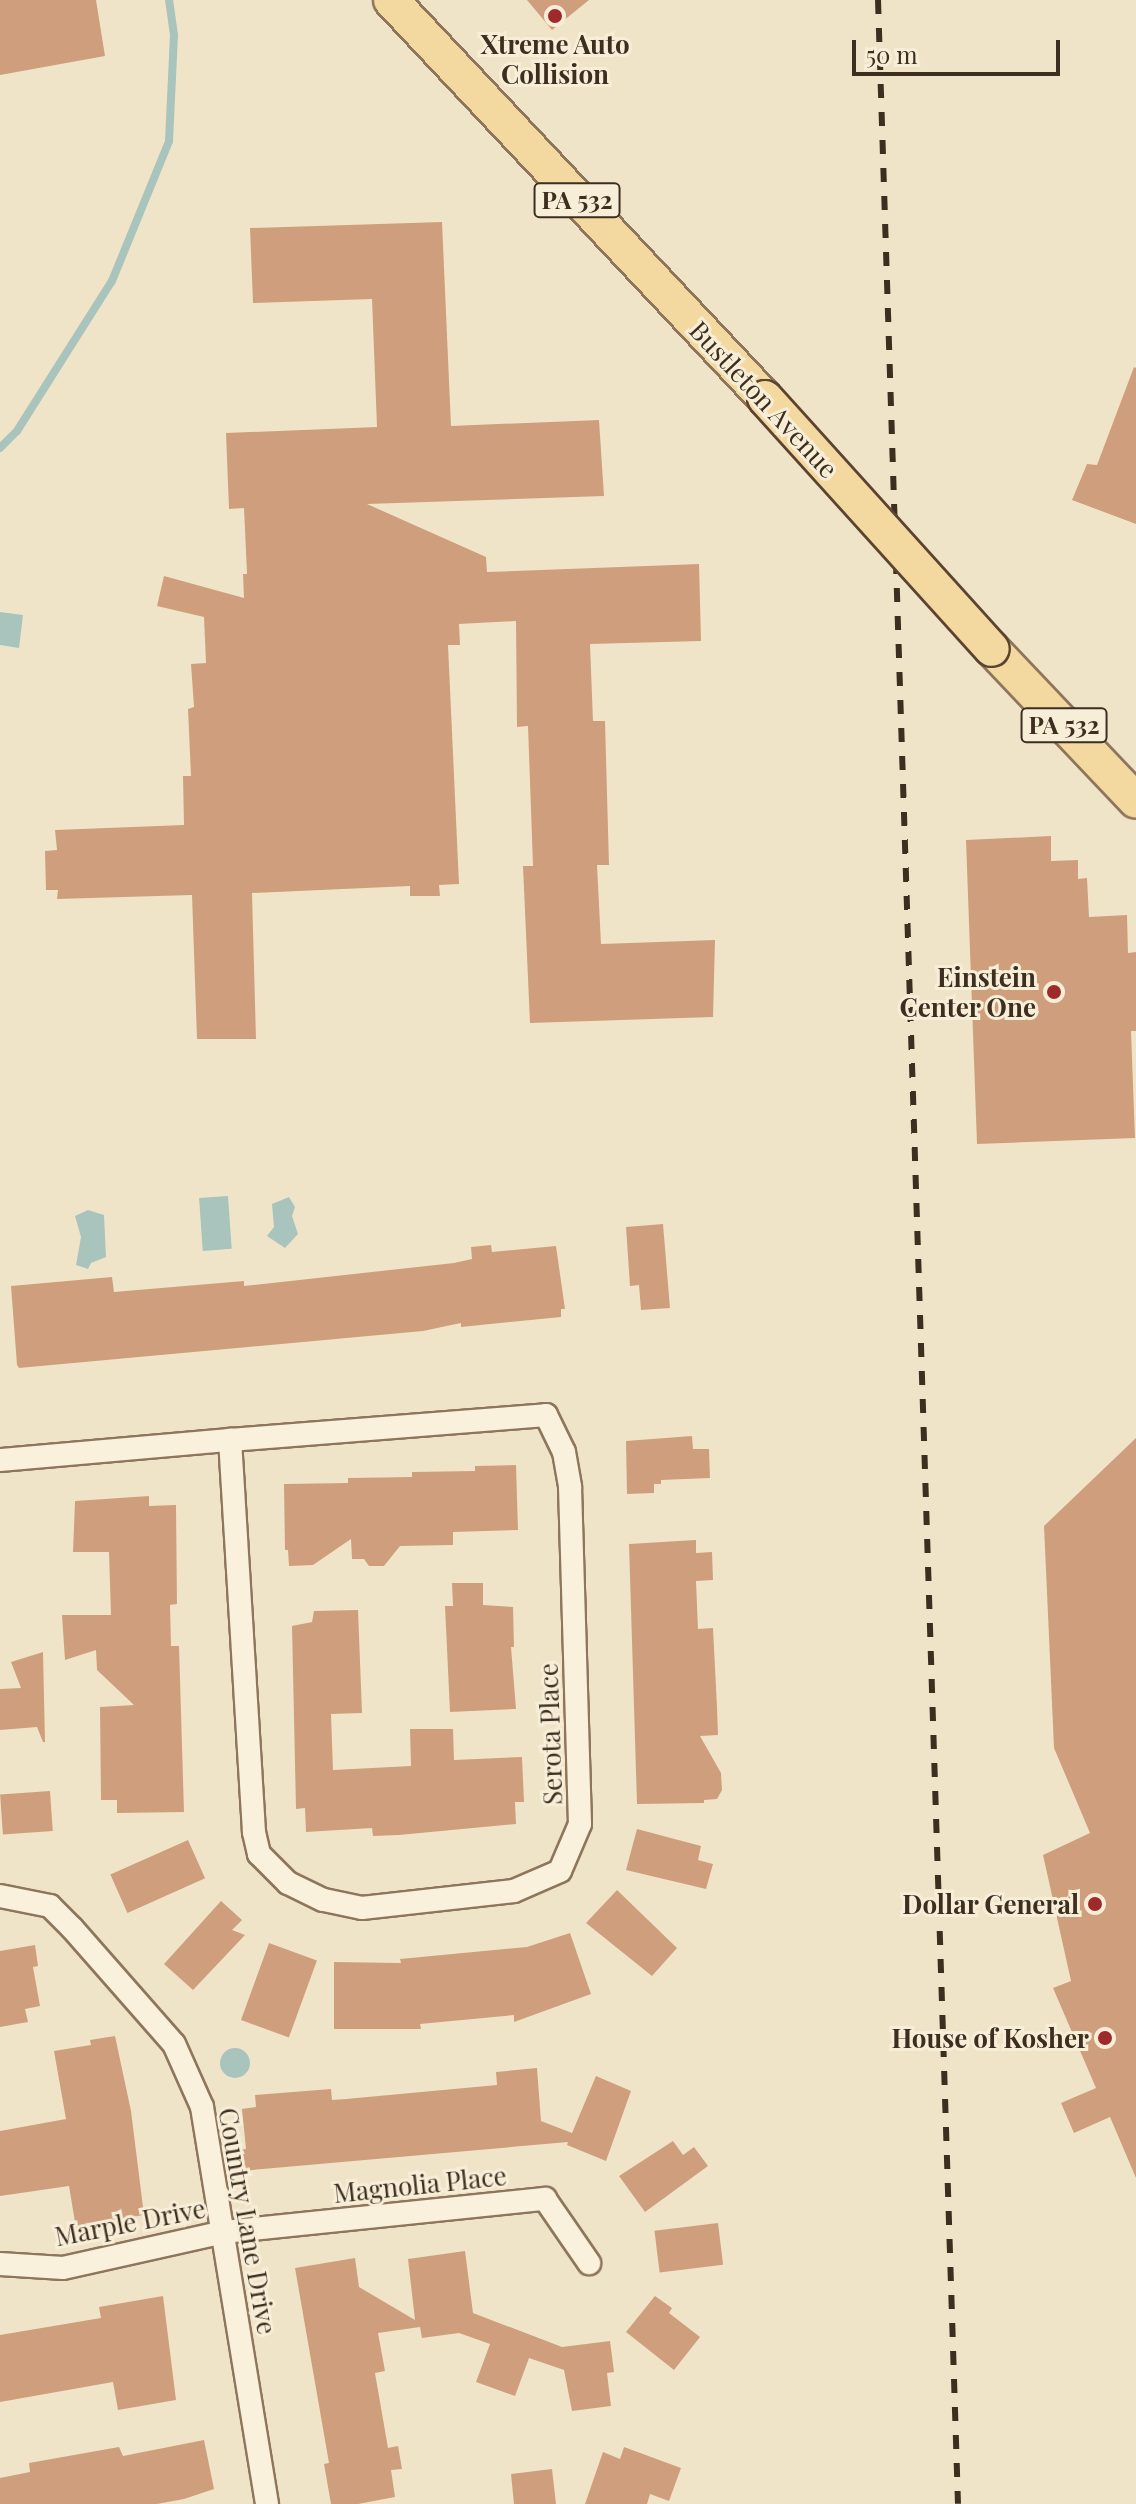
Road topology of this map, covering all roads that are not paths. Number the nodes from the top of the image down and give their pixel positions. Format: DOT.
graph roads {
  1 [pos="391,0"];
  2 [pos="1136,801"];
  3 [pos="230,1440"];
  4 [pos="0,1460"];
  5 [pos="0,1896"];
  6 [pos="224,2232"];
  7 [pos="589,2263"];
  8 [pos="0,2264"];
  9 [pos="267,2504"];
  1 -- 2 [label="main road, Bustleton Avenue / PA 532, bridge"];
  3 -- 3 [label="street, Serota Place"];
  3 -- 4 [label="street, Serota Place"];
  5 -- 6 [label="street, Country Lane Drive"];
  6 -- 7 [label="street, Magnolia Place"];
  6 -- 8 [label="street, Marple Drive"];
  6 -- 9 [label="street, Country Lane Drive"];
}
